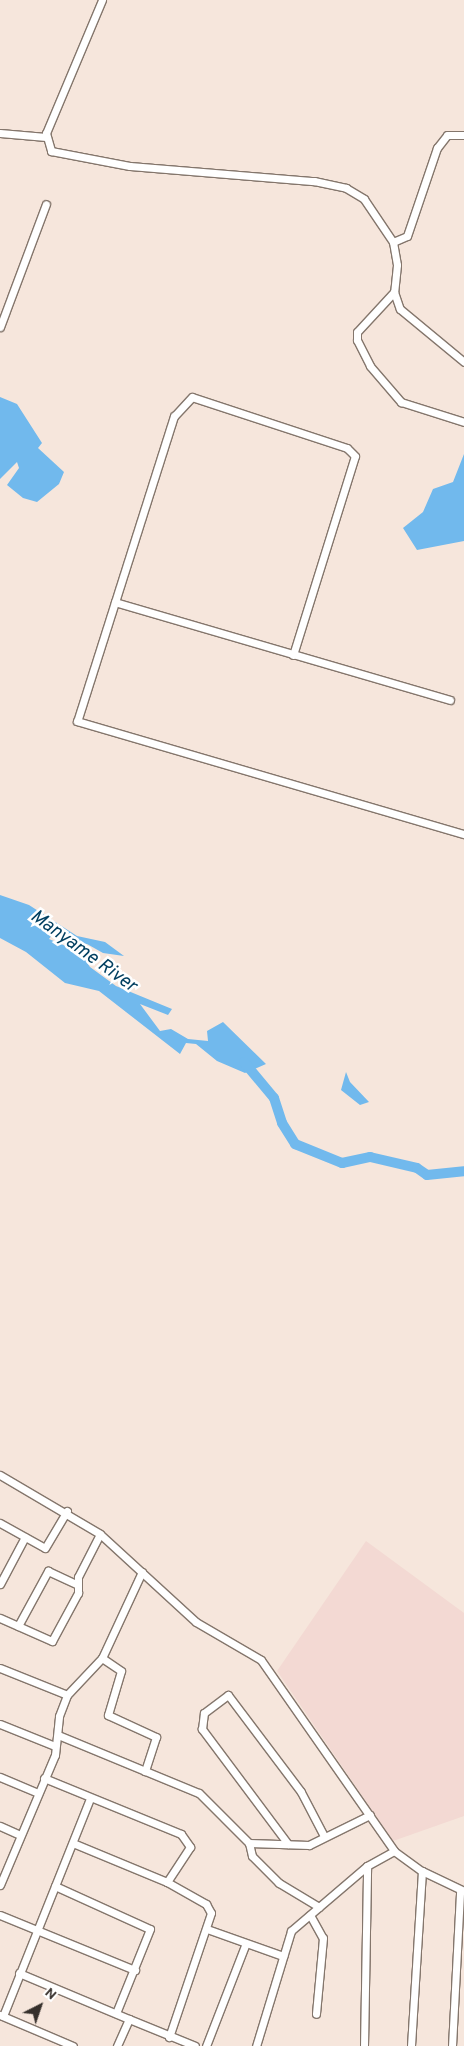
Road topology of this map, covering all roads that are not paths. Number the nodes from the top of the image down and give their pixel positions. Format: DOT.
graph roads {
  1 [pos="102,0"];
  2 [pos="0,133"];
  3 [pos="464,135"];
  4 [pos="46,137"];
  5 [pos="46,204"];
  6 [pos="393,242"];
  7 [pos="394,292"];
  8 [pos="0,327"];
  9 [pos="464,362"];
  10 [pos="464,422"];
  11 [pos="115,602"];
  12 [pos="293,655"];
  13 [pos="450,700"];
  14 [pos="464,834"];
  15 [pos="0,1474"];
  16 [pos="67,1511"];
  17 [pos="0,1523"];
  18 [pos="100,1534"];
  19 [pos="25,1537"];
  20 [pos="142,1572"];
  21 [pos="0,1584"];
  22 [pos="78,1586"];
  23 [pos="0,1618"];
  24 [pos="18,1626"];
  25 [pos="102,1658"];
  26 [pos="0,1668"];
  27 [pos="66,1695"];
  28 [pos="0,1724"];
  29 [pos="58,1734"];
  30 [pos="55,1746"];
  31 [pos="145,1771"];
  32 [pos="0,1777"];
  33 [pos="44,1778"];
  34 [pos="38,1793"];
  35 [pos="90,1798"];
  36 [pos="370,1815"];
  37 [pos="0,1826"];
  38 [pos="20,1835"];
  39 [pos="324,1836"];
  40 [pos="72,1843"];
  41 [pos="249,1843"];
  42 [pos="288,1844"];
  43 [pos="394,1851"];
  44 [pos="367,1866"];
  45 [pos="422,1871"];
  46 [pos="1,1881"];
  47 [pos="167,1882"];
  48 [pos="55,1886"];
  49 [pos="462,1891"];
  50 [pos="319,1907"];
  51 [pos="0,1915"];
  52 [pos="310,1915"];
  53 [pos="37,1929"];
  54 [pos="207,1929"];
  55 [pos="246,1943"];
  56 [pos="283,1956"];
  57 [pos="134,1970"];
  58 [pos="19,1973"];
  59 [pos="116,2013"];
  60 [pos="316,2014"];
  61 [pos="1,2015"];
  62 [pos="129,2019"];
  63 [pos="169,2037"];
  64 [pos="73,2046"];
  65 [pos="117,2046"];
  66 [pos="194,2046"];
  67 [pos="206,2046"];
  68 [pos="256,2046"];
  69 [pos="364,2046"];
  70 [pos="411,2046"];
  71 [pos="452,2046"];
  1 -- 4 [label="street"];
  2 -- 4 [label="street"];
  3 -- 6 [label="street"];
  4 -- 6 [label="street"];
  5 -- 8 [label="street"];
  6 -- 7 [label="street"];
  7 -- 9 [label="street"];
  7 -- 10 [label="street"];
  11 -- 12 [label="street"];
  11 -- 12 [label="street"];
  11 -- 14 [label="street"];
  12 -- 13 [label="street"];
  15 -- 16 [label="street"];
  16 -- 18 [label="street"];
  16 -- 19 [label="street"];
  17 -- 19 [label="street"];
  18 -- 20 [label="street"];
  18 -- 22 [label="street"];
  19 -- 21 [label="street"];
  20 -- 25 [label="street"];
  20 -- 36 [label="street"];
  22 -- 24 [label="street"];
  22 -- 24 [label="street"];
  23 -- 24 [label="street"];
  25 -- 27 [label="street"];
  25 -- 31 [label="street"];
  26 -- 27 [label="street"];
  27 -- 29 [label="street"];
  28 -- 30 [label="street"];
  29 -- 30 [label="street"];
  29 -- 31 [label="street"];
  30 -- 33 [label="street"];
  31 -- 41 [label="street"];
  32 -- 34 [label="street"];
  33 -- 34 [label="street"];
  33 -- 35 [label="street"];
  34 -- 38 [label="street"];
  35 -- 40 [label="street"];
  35 -- 47 [label="street"];
  36 -- 39 [label="street"];
  36 -- 43 [label="street"];
  37 -- 38 [label="street"];
  38 -- 46 [label="street"];
  39 -- 42 [label="street"];
  39 -- 42 [label="street"];
  40 -- 47 [label="street"];
  40 -- 48 [label="street"];
  41 -- 42 [label="street"];
  41 -- 50 [label="street"];
  43 -- 44 [label="street"];
  43 -- 45 [label="street"];
  44 -- 50 [label="street"];
  44 -- 69 [label="street"];
  45 -- 49 [label="street"];
  45 -- 70 [label="street"];
  47 -- 54 [label="street"];
  48 -- 53 [label="street"];
  48 -- 57 [label="street"];
  49 -- 71 [label="street"];
  50 -- 52 [label="street"];
  51 -- 53 [label="street"];
  52 -- 56 [label="street"];
  52 -- 60 [label="street"];
  53 -- 57 [label="street"];
  53 -- 58 [label="street"];
  54 -- 55 [label="street"];
  54 -- 63 [label="street"];
  55 -- 56 [label="street"];
  55 -- 67 [label="street"];
  56 -- 68 [label="street"];
  57 -- 59 [label="street"];
  58 -- 59 [label="street"];
  58 -- 61 [label="street"];
  59 -- 62 [label="street"];
  61 -- 64 [label="street"];
  62 -- 63 [label="street"];
  62 -- 65 [label="street"];
  63 -- 66 [label="street"];
}
